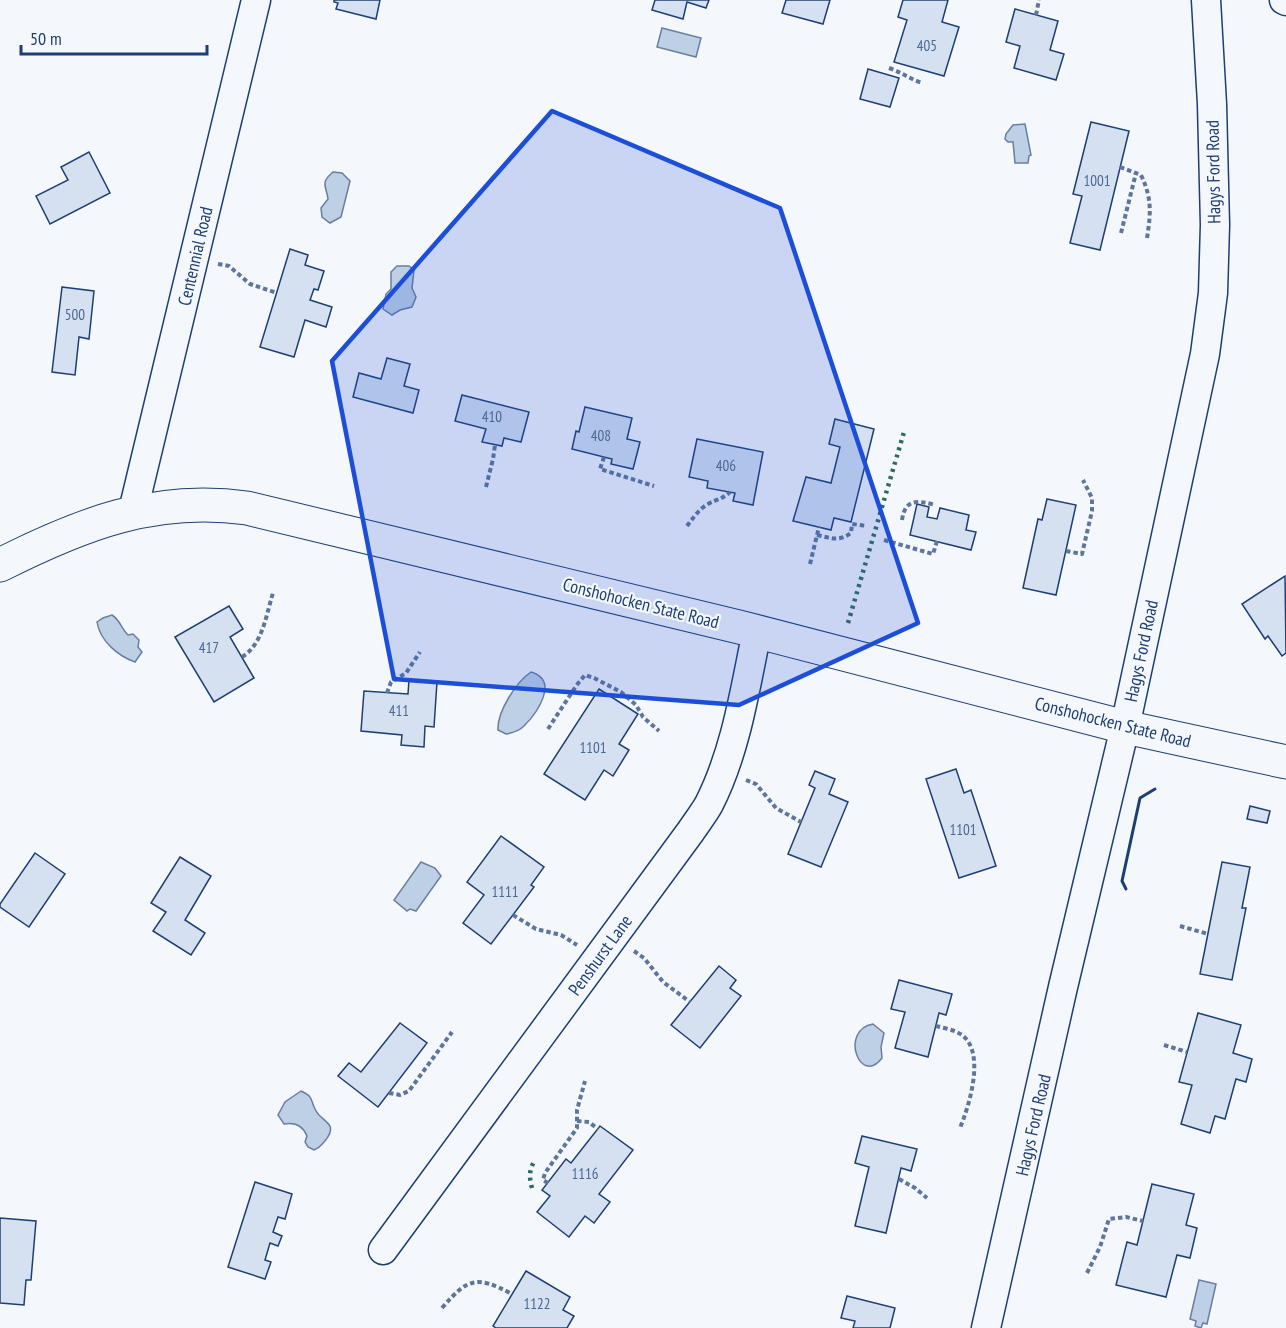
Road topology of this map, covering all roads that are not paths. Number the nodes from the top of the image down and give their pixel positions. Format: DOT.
graph roads {
  1 [pos="256,0"];
  2 [pos="1206,0"];
  3 [pos="133,511"];
  4 [pos="0,565"];
  5 [pos="757,631"];
  6 [pos="1125,726"];
  7 [pos="1286,762"];
  8 [pos="383,1250"];
  9 [pos="986,1328"];
  1 -- 3 [label="street, Centennial Road"];
  2 -- 6 [label="street, Hagys Ford Road"];
  3 -- 4 [label="main road, Conshohocken State Road"];
  3 -- 5 [label="main road, Conshohocken State Road"];
  5 -- 6 [label="main road, Conshohocken State Road"];
  5 -- 8 [label="street, Penshurst Lane"];
  6 -- 7 [label="main road, Conshohocken State Road"];
  6 -- 9 [label="street, Hagys Ford Road"];
}
